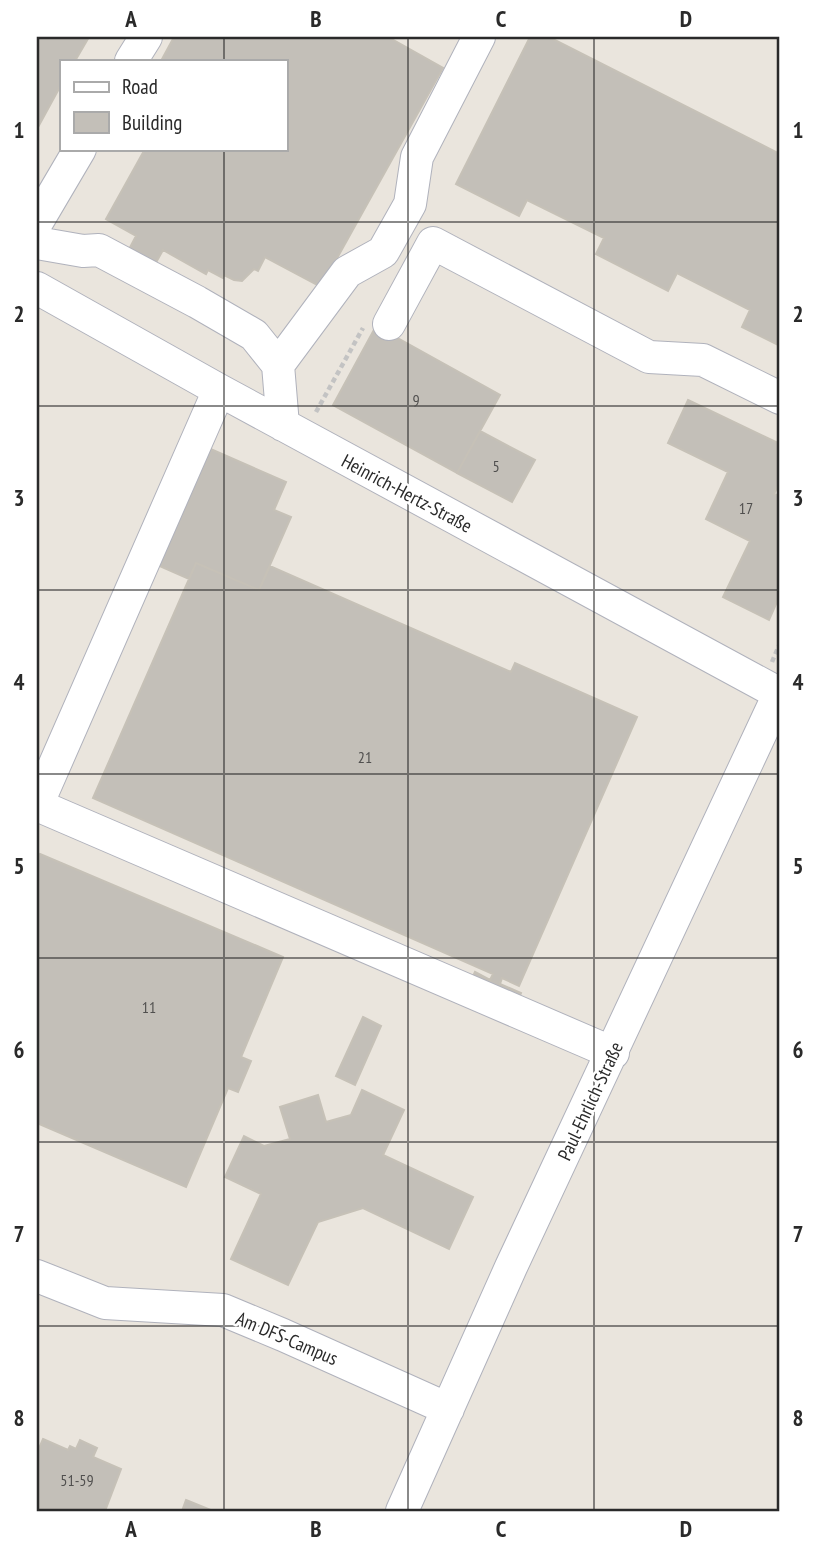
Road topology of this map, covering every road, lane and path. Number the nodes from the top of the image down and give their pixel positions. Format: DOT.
graph roads {
  1 [pos="146,37"];
  2 [pos="479,37"];
  3 [pos="132,60"];
  4 [pos="79,150"];
  5 [pos="37,222"];
  6 [pos="37,243"];
  7 [pos="37,288"];
  8 [pos="389,324"];
  9 [pos="278,365"];
  10 [pos="219,390"];
  11 [pos="780,398"];
  12 [pos="293,431"];
  13 [pos="780,693"];
  14 [pos="613,1053"];
  15 [pos="37,1276"];
  16 [pos="448,1409"];
  17 [pos="402,1511"];
  1 -- 3 [label="street"];
  2 -- 9 [label="street"];
  4 -- 5 [label="street"];
  6 -- 9 [label="street"];
  7 -- 10 [label="street, Heinrich-Hertz-Straße"];
  8 -- 11 [label="street"];
  8 -- 12 [label="path"];
  9 -- 12 [label="street"];
  10 -- 12 [label="street, Heinrich-Hertz-Straße"];
  10 -- 14 [label="street"];
  12 -- 13 [label="street, Heinrich-Hertz-Straße"];
  13 -- 14 [label="street, Paul-Ehrlich-Straße"];
  14 -- 16 [label="street, Paul-Ehrlich-Straße"];
  15 -- 16 [label="street, Am DFS-Campus"];
  16 -- 17 [label="street, Paul-Ehrlich-Straße"];
}
